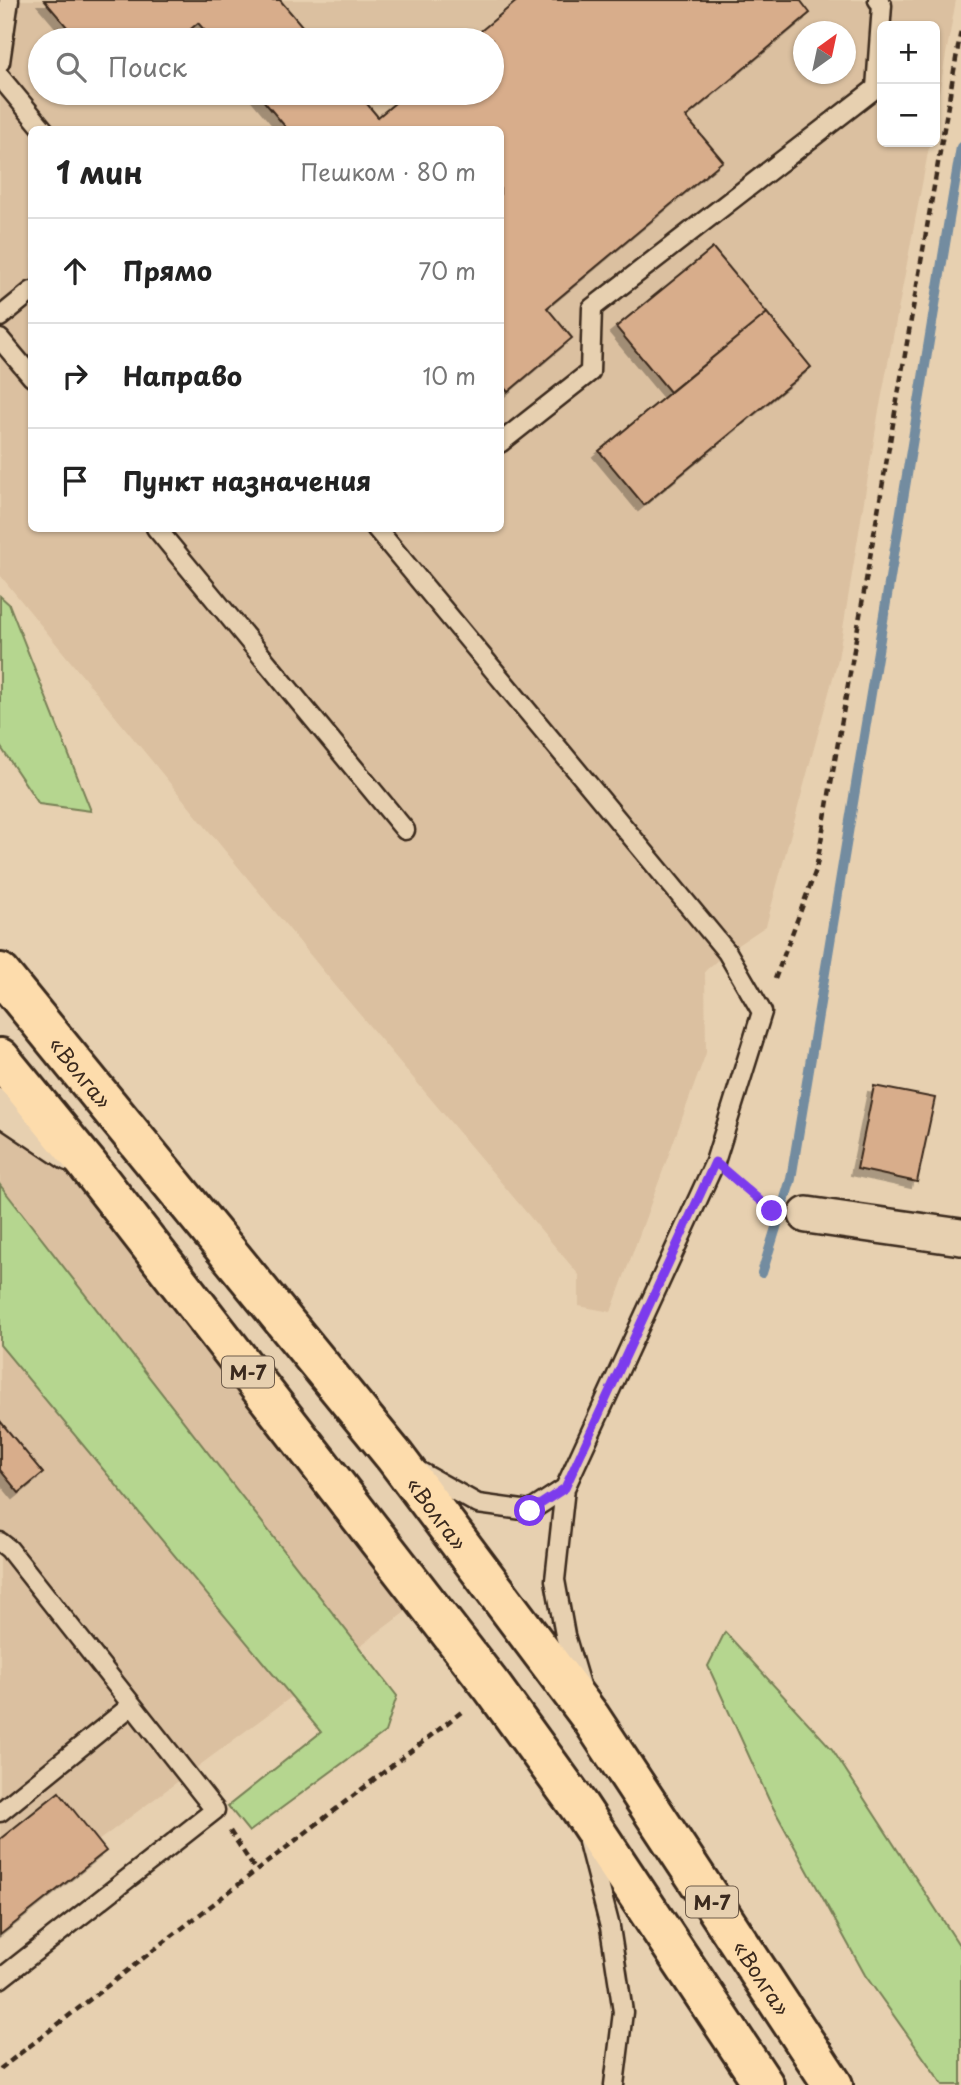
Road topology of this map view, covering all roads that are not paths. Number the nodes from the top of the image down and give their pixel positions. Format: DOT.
graph roads {
  1 [pos="9,0"];
  2 [pos="878,0"];
  3 [pos="0,62"];
  4 [pos="0,77"];
  5 [pos="41,126"];
  6 [pos="28,294"];
  7 [pos="0,317"];
  8 [pos="0,338"];
  9 [pos="28,372"];
  10 [pos="504,440"];
  11 [pos="159,532"];
  12 [pos="379,532"];
  13 [pos="405,830"];
  14 [pos="0,973"];
  15 [pos="0,1058"];
  16 [pos="0,1106"];
  17 [pos="87,1164"];
  18 [pos="807,1215"];
  19 [pos="961,1237"];
  20 [pos="395,1457"];
  21 [pos="565,1488"];
  22 [pos="0,1542"];
  23 [pos="132,1705"];
  24 [pos="591,1718"];
  25 [pos="580,1808"];
  26 [pos="0,1812"];
  27 [pos="0,1979"];
  28 [pos="614,2085"];
  29 [pos="764,2085"];
  30 [pos="833,2085"];
  1 -- 3 [label="lane"];
  2 -- 10 [label="lane"];
  4 -- 5 [label="lane"];
  6 -- 7 [label="lane"];
  8 -- 9 [label="lane"];
  11 -- 13 [label="lane"];
  12 -- 21 [label="lane"];
  14 -- 20 [label="highway, «Волга» / М-7"];
  15 -- 17 [label="highway, М-7"];
  16 -- 17 [label="street"];
  17 -- 25 [label="highway, М-7"];
  18 -- 19 [label="street"];
  20 -- 21 [label="lane"];
  20 -- 24 [label="highway, «Волга» / М-7"];
  21 -- 24 [label="lane"];
  22 -- 23 [label="lane"];
  23 -- 26 [label="lane"];
  23 -- 27 [label="lane"];
  24 -- 30 [label="highway, «Волга» / М-7"];
  25 -- 28 [label="lane"];
  25 -- 29 [label="highway, М-7"];
}
